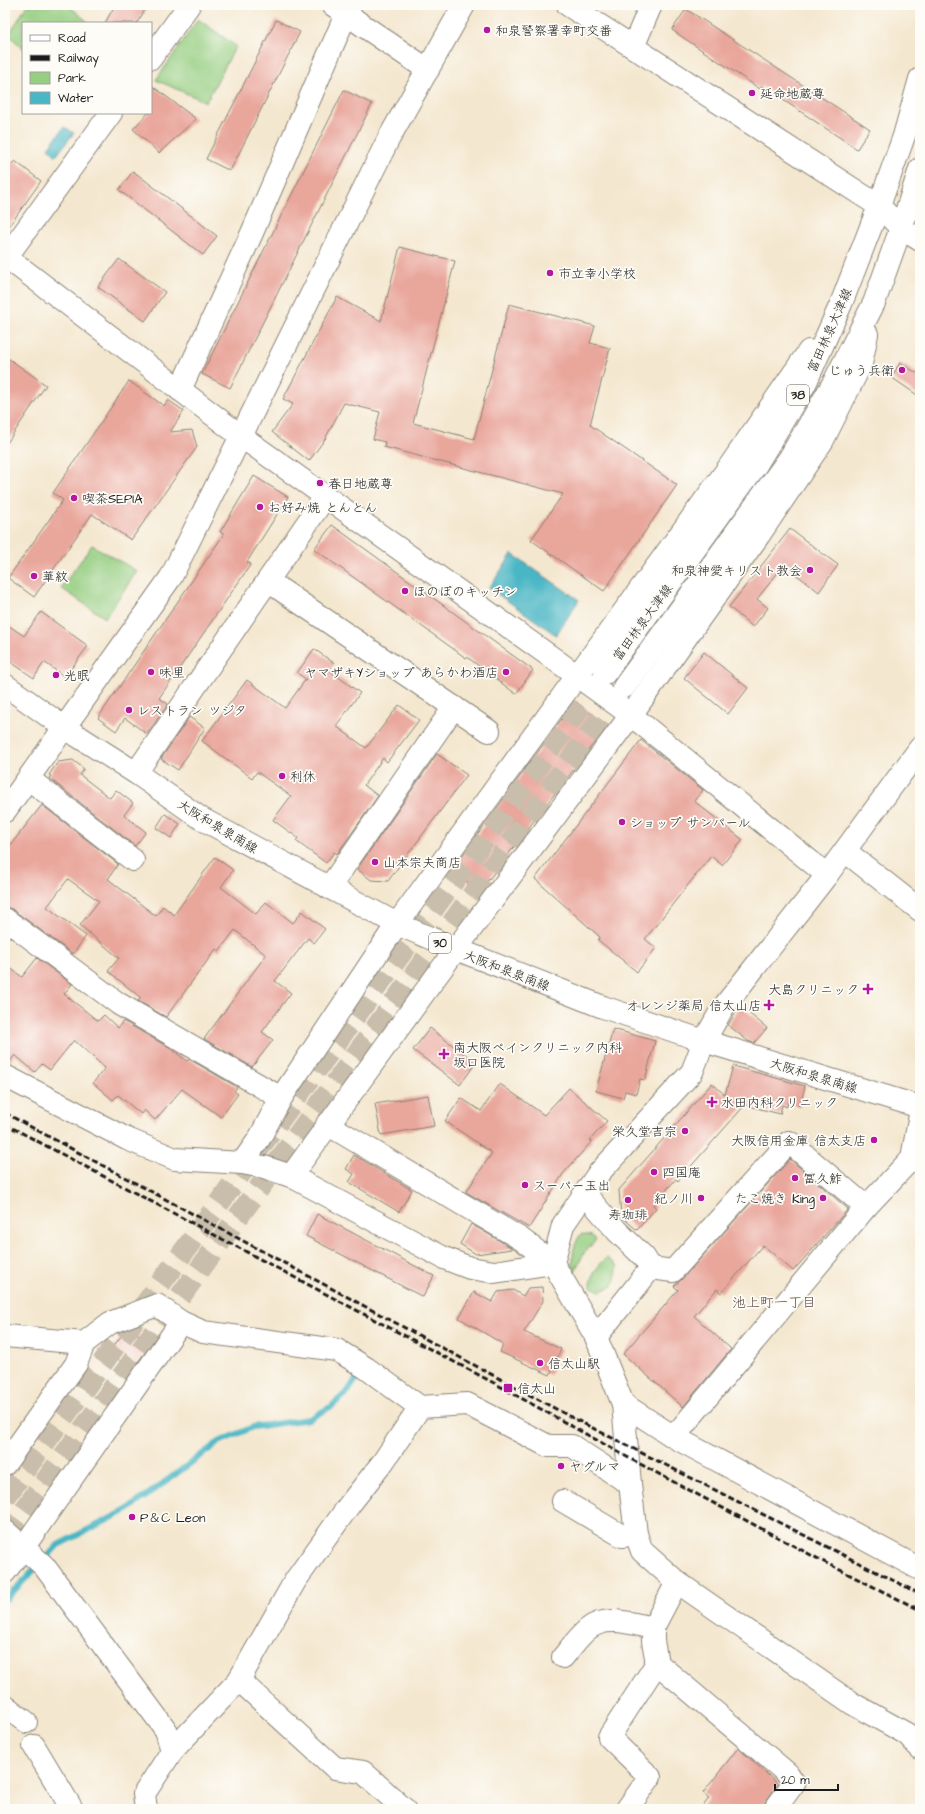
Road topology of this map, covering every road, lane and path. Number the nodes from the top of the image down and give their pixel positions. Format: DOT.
graph roads {
  1 [pos="189,5"];
  2 [pos="464,5"];
  3 [pos="568,5"];
  4 [pos="651,5"];
  5 [pos="343,8"];
  6 [pos="633,47"];
  7 [pos="152,57"];
  8 [pos="428,70"];
  9 [pos="920,79"];
  10 [pos="110,114"];
  11 [pos="920,169"];
  12 [pos="879,206"];
  13 [pos="902,228"];
  14 [pos="920,240"];
  15 [pos="6,258"];
  16 [pos="874,303"];
  17 [pos="841,304"];
  18 [pos="180,390"];
  19 [pos="242,437"];
  20 [pos="325,497"];
  21 [pos="268,581"];
  22 [pos="605,674"];
  23 [pos="576,676"];
  24 [pos="5,685"];
  25 [pos="624,687"];
  26 [pos="454,707"];
  27 [pos="631,715"];
  28 [pos="65,728"];
  29 [pos="489,731"];
  30 [pos="919,753"];
  31 [pos="136,773"];
  32 [pos="29,779"];
  33 [pos="5,811"];
  34 [pos="845,851"];
  35 [pos="133,860"];
  36 [pos="827,875"];
  37 [pos="329,888"];
  38 [pos="920,910"];
  39 [pos="5,919"];
  40 [pos="397,924"];
  41 [pos="456,949"];
  42 [pos="704,1041"];
  43 [pos="5,1076"];
  44 [pos="281,1098"];
  45 [pos="920,1107"];
  46 [pos="920,1115"];
  47 [pos="327,1124"];
  48 [pos="242,1163"];
  49 [pos="291,1176"];
  50 [pos="585,1194"];
  51 [pos="866,1207"];
  52 [pos="553,1263"];
  53 [pos="651,1268"];
  54 [pos="181,1322"];
  55 [pos="5,1336"];
  56 [pos="596,1338"];
  57 [pos="84,1343"];
  58 [pos="623,1404"];
  59 [pos="420,1407"];
  60 [pos="674,1437"];
  61 [pos="5,1464"];
  62 [pos="630,1484"];
  63 [pos="563,1501"];
  64 [pos="5,1531"];
  65 [pos="636,1534"];
  66 [pos="23,1548"];
  67 [pos="920,1569"];
  68 [pos="5,1572"];
  69 [pos="677,1582"];
  70 [pos="653,1628"];
  71 [pos="563,1657"];
  72 [pos="656,1663"];
  73 [pos="239,1680"];
  74 [pos="5,1706"];
  75 [pos="26,1722"];
  76 [pos="34,1746"];
  77 [pos="920,1748"];
  78 [pos="172,1751"];
  79 [pos="72,1809"];
  80 [pos="146,1809"];
  81 [pos="404,1809"];
  82 [pos="627,1809"];
  83 [pos="775,1809"];
  1 -- 7 [label="street"];
  2 -- 8 [label="street"];
  3 -- 6 [label="street"];
  4 -- 6 [label="street"];
  5 -- 8 [label="street"];
  5 -- 18 [label="street"];
  6 -- 12 [label="street"];
  8 -- 19 [label="street"];
  9 -- 12 [label="street, 富田林泉大津線 / 38"];
  10 -- 15 [label="street"];
  11 -- 13 [label="street, 富田林泉大津線 / 38"];
  12 -- 13 [label="street"];
  12 -- 17 [label="street, 富田林泉大津線 / 38"];
  13 -- 14 [label="street"];
  13 -- 16 [label="street, 富田林泉大津線 / 38"];
  15 -- 18 [label="street"];
  16 -- 25 [label="street, 富田林泉大津線 / 38"];
  16 -- 27 [label="street"];
  17 -- 22 [label="street, 富田林泉大津線 / 38"];
  17 -- 23 [label="street"];
  18 -- 19 [label="street"];
  19 -- 20 [label="street"];
  19 -- 28 [label="street"];
  20 -- 21 [label="street"];
  20 -- 23 [label="street"];
  21 -- 26 [label="street"];
  21 -- 31 [label="street"];
  23 -- 27 [label="street"];
  23 -- 40 [label="street"];
  24 -- 28 [label="street, 大阪和泉泉南線 / 30"];
  26 -- 29 [label="street"];
  26 -- 37 [label="street"];
  27 -- 36 [label="street"];
  27 -- 41 [label="street"];
  28 -- 31 [label="street, 大阪和泉泉南線 / 30"];
  28 -- 32 [label="street"];
  30 -- 34 [label="street"];
  31 -- 37 [label="street, 大阪和泉泉南線 / 30"];
  32 -- 33 [label="street"];
  32 -- 35 [label="street"];
  34 -- 36 [label="street"];
  34 -- 38 [label="street"];
  36 -- 42 [label="street"];
  37 -- 40 [label="street, 大阪和泉泉南線 / 30"];
  39 -- 44 [label="street"];
  40 -- 41 [label="street, 大阪和泉泉南線 / 30"];
  40 -- 44 [label="street"];
  41 -- 42 [label="street, 大阪和泉泉南線 / 30"];
  41 -- 47 [label="street"];
  42 -- 45 [label="street, 大阪和泉泉南線 / 30"];
  42 -- 50 [label="street"];
  43 -- 48 [label="street"];
  44 -- 48 [label="street"];
  46 -- 51 [label="street"];
  47 -- 49 [label="street"];
  47 -- 52 [label="street"];
  48 -- 49 [label="street"];
  49 -- 52 [label="street"];
  50 -- 52 [label="street"];
  50 -- 53 [label="street"];
  51 -- 53 [label="street"];
  51 -- 60 [label="street"];
  52 -- 56 [label="street"];
  53 -- 56 [label="street"];
  54 -- 57 [label="street"];
  54 -- 59 [label="street"];
  54 -- 66 [label="street"];
  55 -- 57 [label="street"];
  56 -- 58 [label="street"];
  57 -- 61 [label="street"];
  58 -- 60 [label="street"];
  58 -- 62 [label="street"];
  59 -- 62 [label="street"];
  59 -- 73 [label="street"];
  60 -- 67 [label="street"];
  62 -- 65 [label="street"];
  63 -- 65 [label="street"];
  64 -- 66 [label="street"];
  65 -- 69 [label="street"];
  66 -- 68 [label="street"];
  66 -- 78 [label="street"];
  69 -- 70 [label="street"];
  69 -- 77 [label="street"];
  70 -- 71 [label="street"];
  70 -- 72 [label="street"];
  72 -- 82 [label="street"];
  72 -- 83 [label="street"];
  73 -- 78 [label="street"];
  73 -- 81 [label="street"];
  74 -- 75 [label="street"];
  76 -- 79 [label="street"];
  78 -- 80 [label="street"];
}
